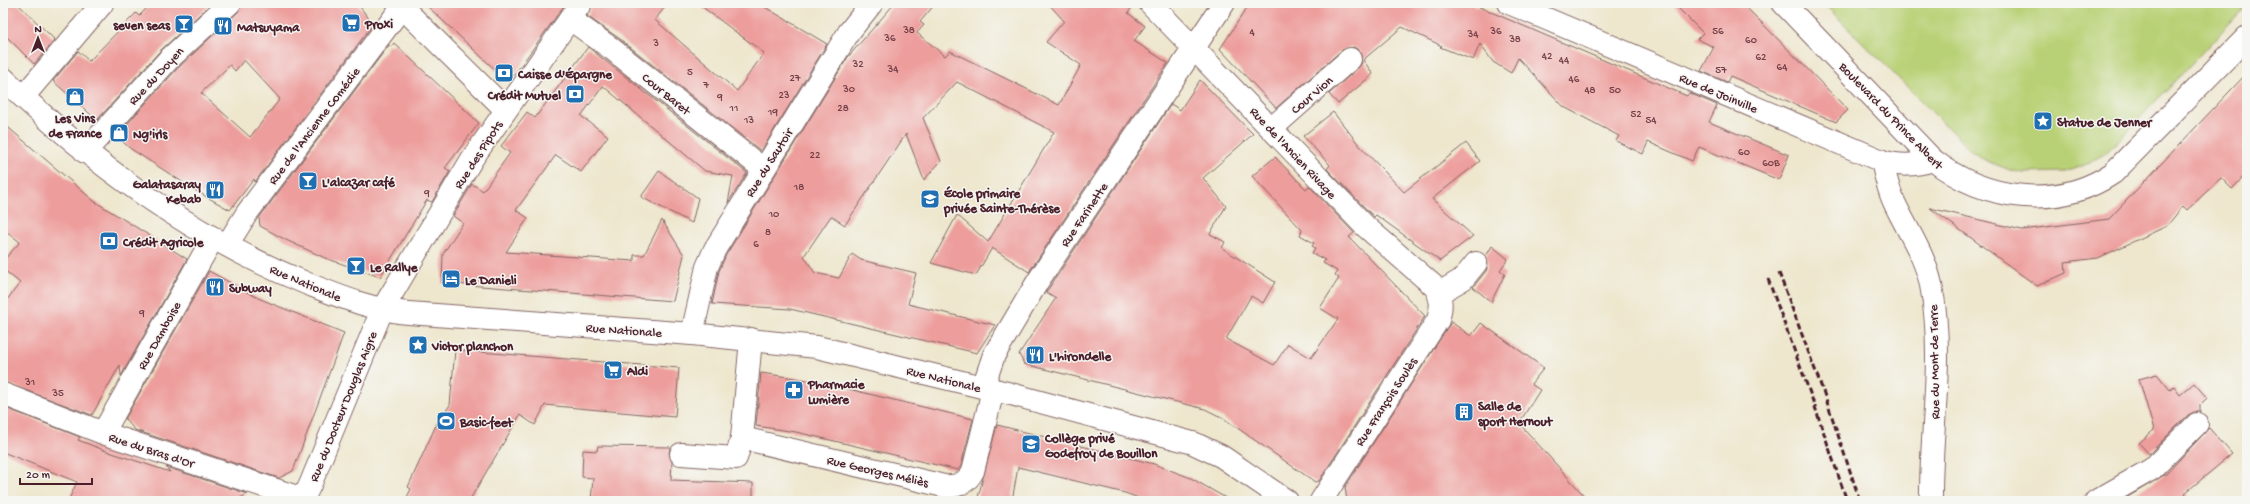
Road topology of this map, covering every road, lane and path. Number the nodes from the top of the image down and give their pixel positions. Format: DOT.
graph roads {
  1 [pos="230,3"];
  2 [pos="872,3"];
  3 [pos="1150,3"];
  4 [pos="1224,3"];
  5 [pos="1509,3"];
  6 [pos="1783,3"];
  7 [pos="102,4"];
  8 [pos="400,5"];
  9 [pos="575,11"];
  10 [pos="2247,37"];
  11 [pos="1194,48"];
  12 [pos="1350,59"];
  13 [pos="3,78"];
  14 [pos="23,97"];
  15 [pos="505,109"];
  16 [pos="1272,128"];
  17 [pos="86,152"];
  18 [pos="1933,160"];
  19 [pos="1882,161"];
  20 [pos="763,169"];
  21 [pos="220,241"];
  22 [pos="1476,263"];
  23 [pos="1440,296"];
  24 [pos="382,310"];
  25 [pos="692,334"];
  26 [pos="751,339"];
  27 [pos="988,388"];
  28 [pos="3,394"];
  29 [pos="2197,424"];
  30 [pos="103,433"];
  31 [pos="742,438"];
  32 [pos="681,454"];
  33 [pos="302,500"];
  34 [pos="1287,501"];
  35 [pos="1321,501"];
  36 [pos="1932,501"];
  37 [pos="2096,501"];
  1 -- 17 [label="street, Rue du Doyen"];
  2 -- 20 [label="street, Rue du Sautoir"];
  3 -- 11 [label="street, Rue de l'Ancien Rivage"];
  4 -- 11 [label="street"];
  5 -- 19 [label="street, Rue de Joinville"];
  6 -- 18 [label="street, Boulevard du Prince Albert"];
  7 -- 14 [label="street"];
  8 -- 15 [label="street"];
  8 -- 21 [label="street, Rue de l'Ancienne Comédie"];
  9 -- 15 [label="street, Rue des Pipots"];
  9 -- 20 [label="street, Cour Baret"];
  10 -- 18 [label="street, Boulevard du Prince Albert"];
  11 -- 16 [label="street, Rue de l'Ancien Rivage"];
  11 -- 27 [label="street, Rue Farinette"];
  12 -- 16 [label="street, Cour Vion"];
  13 -- 14 [label="street, Rue Nationale"];
  14 -- 17 [label="street, Rue Nationale"];
  15 -- 24 [label="street, Rue des Pipots"];
  16 -- 23 [label="street, Rue de l'Ancien Rivage"];
  17 -- 21 [label="street, Rue Nationale"];
  18 -- 19 [label="street, Rue de Joinville"];
  19 -- 36 [label="street, Rue du Mont de Terre"];
  20 -- 25 [label="street, Rue du Sautoir"];
  21 -- 24 [label="street, Rue Nationale"];
  21 -- 30 [label="street, Rue Damboise"];
  22 -- 23 [label="street"];
  23 -- 35 [label="street, Rue François Soulès"];
  24 -- 25 [label="street, Rue Nationale"];
  24 -- 33 [label="street, Rue du Docteur Douglas Aigre"];
  25 -- 26 [label="street, Rue Nationale"];
  26 -- 27 [label="street, Rue Nationale"];
  26 -- 31 [label="street"];
  27 -- 31 [label="street, Rue Georges Méliès"];
  27 -- 34 [label="street, Rue Nationale"];
  28 -- 30 [label="street, Rue du Bras d'Or"];
  29 -- 37 [label="street"];
  30 -- 33 [label="street, Rue du Bras d'Or"];
  31 -- 32 [label="street"];
}
